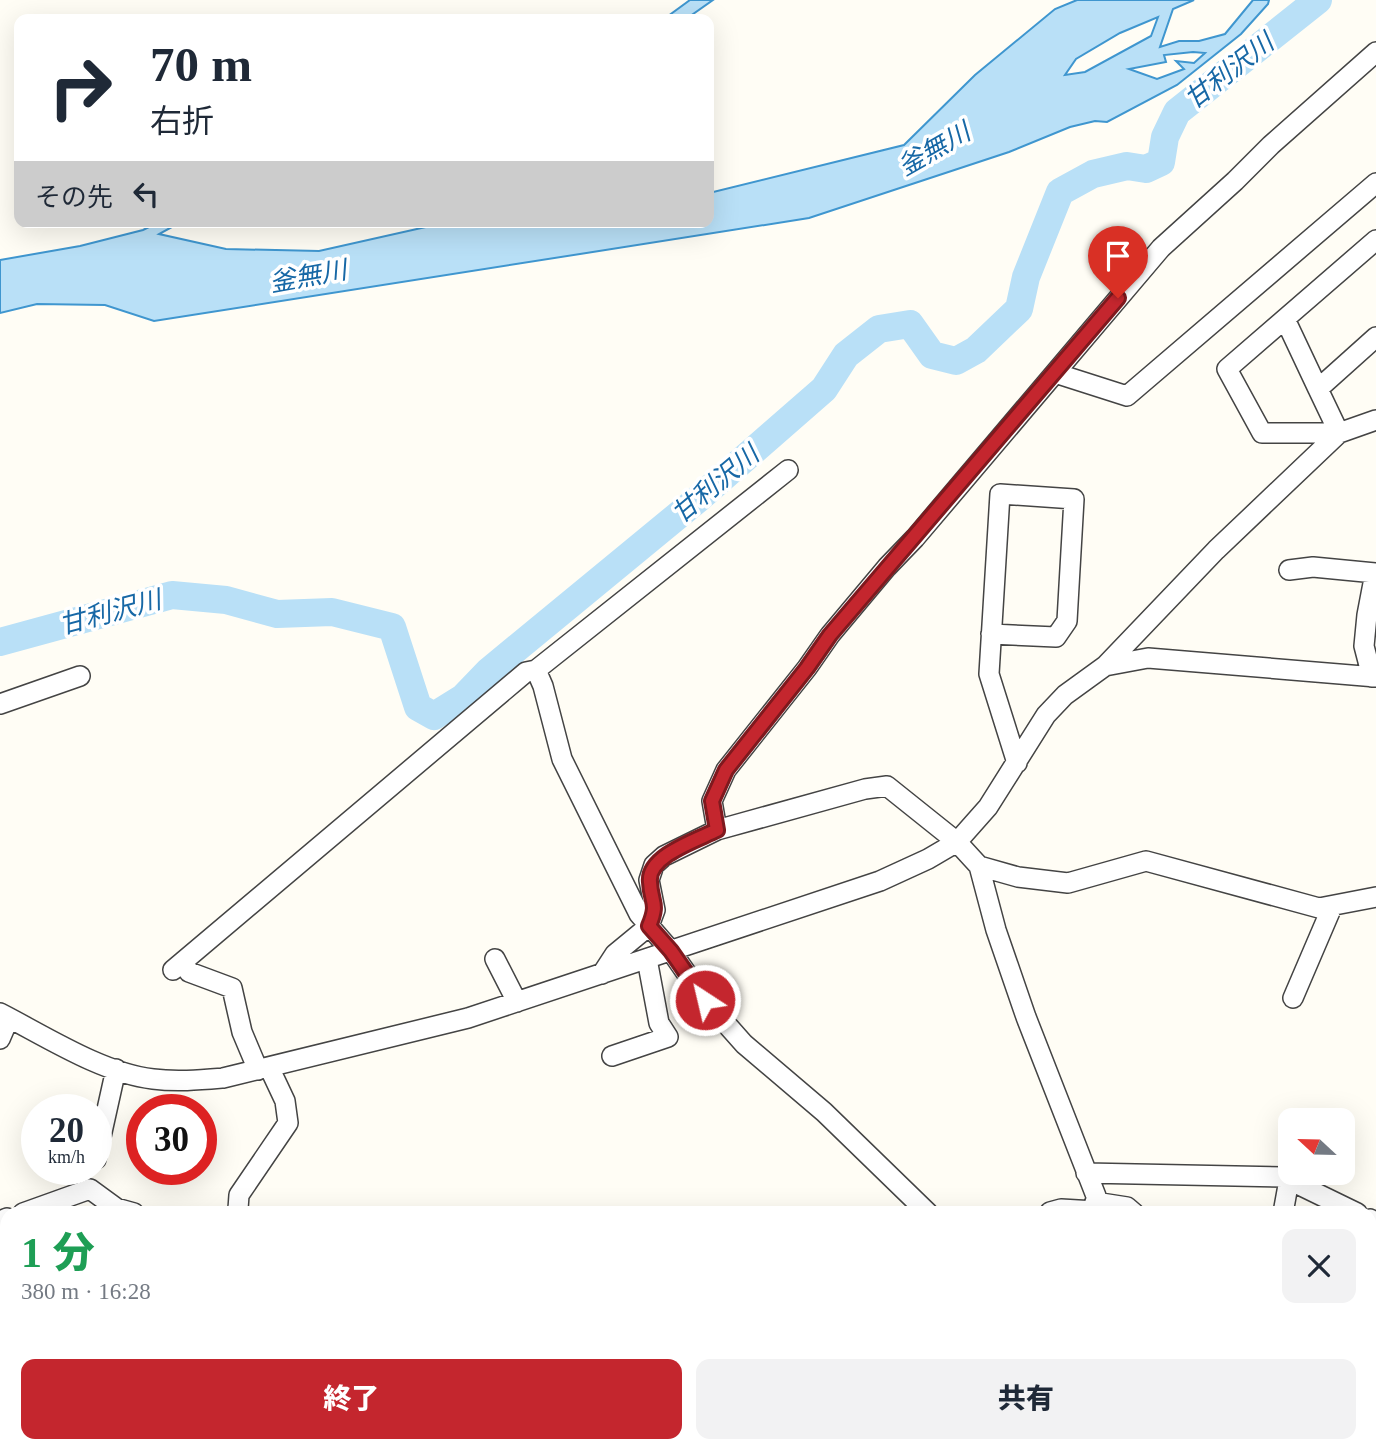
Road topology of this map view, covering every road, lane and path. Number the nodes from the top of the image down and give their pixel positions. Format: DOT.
graph roads {
  1 [pos="1376,52"];
  2 [pos="1376,183"];
  3 [pos="1376,240"];
  4 [pos="1285,319"];
  5 [pos="1376,337"];
  6 [pos="1055,373"];
  7 [pos="1318,389"];
  8 [pos="1376,420"];
  9 [pos="1339,433"];
  10 [pos="788,470"];
  11 [pos="1289,570"];
  12 [pos="991,634"];
  13 [pos="1105,666"];
  14 [pos="536,670"];
  15 [pos="80,676"];
  16 [pos="1374,677"];
  17 [pos="0,704"];
  18 [pos="1017,763"];
  19 [pos="717,830"];
  20 [pos="957,842"];
  21 [pos="979,866"];
  22 [pos="1376,897"];
  23 [pos="1332,907"];
  24 [pos="649,926"];
  25 [pos="671,951"];
  26 [pos="495,959"];
  27 [pos="647,959"];
  28 [pos="602,974"];
  29 [pos="1293,998"];
  30 [pos="517,1002"];
  31 [pos="4,1016"];
  32 [pos="0,1039"];
  33 [pos="612,1056"];
  34 [pos="264,1068"];
  35 [pos="116,1069"];
  36 [pos="110,1094"];
  37 [pos="1086,1173"];
  38 [pos="1278,1177"];
  39 [pos="91,1185"];
  40 [pos="1288,1185"];
  41 [pos="1298,1185"];
  42 [pos="90,1189"];
  43 [pos="59,1206"];
  44 [pos="115,1206"];
  45 [pos="238,1206"];
  46 [pos="921,1206"];
  47 [pos="1095,1206"];
  48 [pos="1284,1206"];
  49 [pos="1342,1206"];
  1 -- 6 [label="street"];
  2 -- 6 [label="street"];
  3 -- 4 [label="street"];
  4 -- 7 [label="street"];
  4 -- 9 [label="street"];
  5 -- 7 [label="street"];
  6 -- 19 [label="street"];
  7 -- 9 [label="street"];
  8 -- 9 [label="street"];
  9 -- 13 [label="street"];
  10 -- 14 [label="street"];
  11 -- 16 [label="street"];
  12 -- 12 [label="street"];
  12 -- 18 [label="street"];
  13 -- 16 [label="street"];
  13 -- 18 [label="street"];
  14 -- 24 [label="street"];
  14 -- 34 [label="street"];
  15 -- 17 [label="street"];
  18 -- 20 [label="street"];
  19 -- 20 [label="street"];
  19 -- 24 [label="street"];
  20 -- 21 [label="street"];
  20 -- 25 [label="street"];
  21 -- 23 [label="street"];
  21 -- 37 [label="street"];
  22 -- 23 [label="street"];
  23 -- 29 [label="street"];
  24 -- 25 [label="street"];
  24 -- 28 [label="street"];
  25 -- 27 [label="street"];
  25 -- 46 [label="street"];
  26 -- 30 [label="street"];
  27 -- 28 [label="street"];
  27 -- 33 [label="street"];
  28 -- 30 [label="street"];
  30 -- 34 [label="street"];
  31 -- 32 [label="street"];
  31 -- 35 [label="street"];
  34 -- 35 [label="street"];
  34 -- 45 [label="street"];
  35 -- 36 [label="street"];
  37 -- 38 [label="street"];
  37 -- 47 [label="street"];
  39 -- 42 [label="street"];
  40 -- 48 [label="street"];
  41 -- 49 [label="street"];
  42 -- 43 [label="street"];
  42 -- 44 [label="street"];
}
